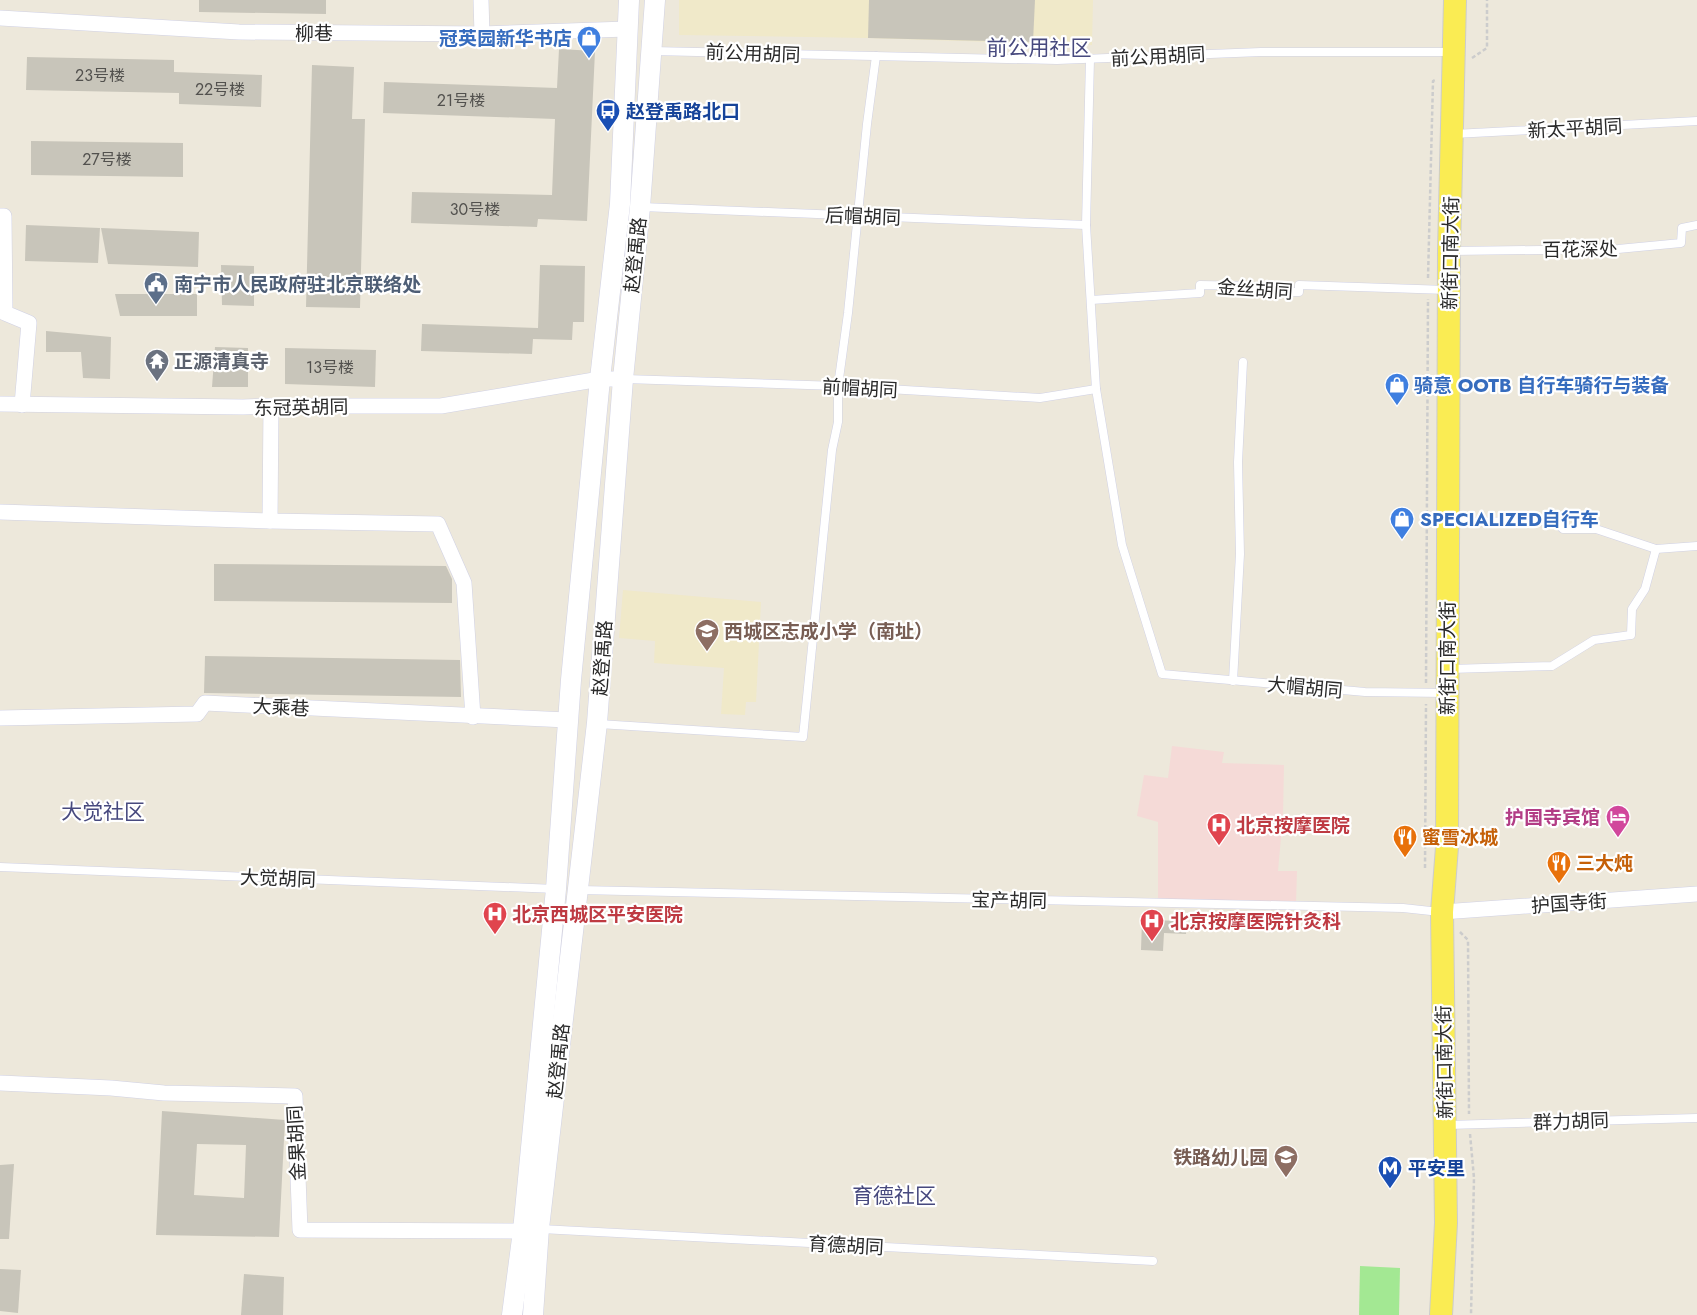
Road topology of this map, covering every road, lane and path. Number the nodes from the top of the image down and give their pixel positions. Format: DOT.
graph roads {
  1 [pos="481,0"];
  2 [pos="629,0"];
  3 [pos="655,0"];
  4 [pos="1455,0"];
  5 [pos="1488,0"];
  6 [pos="0,18"];
  7 [pos="627,29"];
  8 [pos="482,34"];
  9 [pos="652,50"];
  10 [pos="876,56"];
  11 [pos="1090,60"];
  12 [pos="1454,61"];
  13 [pos="1697,121"];
  14 [pos="1452,134"];
  15 [pos="640,207"];
  16 [pos="0,216"];
  17 [pos="859,216"];
  18 [pos="1086,225"];
  19 [pos="1697,225"];
  20 [pos="1449,251"];
  21 [pos="1438,290"];
  22 [pos="1091,300"];
  23 [pos="1243,362"];
  24 [pos="600,379"];
  25 [pos="623,379"];
  26 [pos="838,386"];
  27 [pos="1096,389"];
  28 [pos="0,404"];
  29 [pos="22,404"];
  30 [pos="271,406"];
  31 [pos="0,512"];
  32 [pos="270,521"];
  33 [pos="1448,522"];
  34 [pos="1697,546"];
  35 [pos="1656,549"];
  36 [pos="1448,669"];
  37 [pos="1233,681"];
  38 [pos="1437,693"];
  39 [pos="473,717"];
  40 [pos="0,718"];
  41 [pos="567,720"];
  42 [pos="597,724"];
  43 [pos="0,867"];
  44 [pos="1426,875"];
  45 [pos="556,888"];
  46 [pos="577,890"];
  47 [pos="1697,894"];
  48 [pos="1442,912"];
  49 [pos="0,1083"];
  50 [pos="1697,1118"];
  51 [pos="1470,1124"];
  52 [pos="1446,1125"];
  53 [pos="531,1230"];
  54 [pos="1153,1261"];
  55 [pos="512,1315"];
  56 [pos="533,1315"];
  57 [pos="1441,1315"];
  58 [pos="1471,1315"];
  1 -- 8 [label="street"];
  2 -- 7 [label="main road, 赵登禹路"];
  3 -- 9 [label="main road, 赵登禹路"];
  4 -- 12 [label="main road, 新街口南大街"];
  5 -- 12 [label="path"];
  6 -- 8 [label="street, 柳巷"];
  7 -- 8 [label="street, 柳巷"];
  7 -- 24 [label="main road, 赵登禹路"];
  9 -- 10 [label="lane, 前公用胡同"];
  9 -- 15 [label="main road, 赵登禹路"];
  10 -- 11 [label="lane, 前公用胡同"];
  10 -- 17 [label="lane"];
  11 -- 12 [label="lane, 前公用胡同"];
  11 -- 18 [label="lane"];
  12 -- 14 [label="main road, 新街口南大街"];
  12 -- 21 [label="path"];
  13 -- 14 [label="lane, 新太平胡同"];
  14 -- 20 [label="main road, 新街口南大街"];
  15 -- 17 [label="lane, 后帽胡同"];
  15 -- 25 [label="main road, 赵登禹路"];
  16 -- 29 [label="street"];
  17 -- 18 [label="lane, 后帽胡同"];
  17 -- 26 [label="lane"];
  18 -- 22 [label="lane"];
  19 -- 20 [label="lane, 百花深处"];
  20 -- 21 [label="main road, 新街口南大街"];
  21 -- 22 [label="lane, 金丝胡同"];
  21 -- 33 [label="main road, 新街口南大街"];
  21 -- 38 [label="path"];
  22 -- 27 [label="lane"];
  23 -- 37 [label="lane"];
  24 -- 25 [label="street, 东冠英胡同"];
  24 -- 30 [label="street, 东冠英胡同"];
  24 -- 41 [label="main road, 赵登禹路"];
  25 -- 26 [label="lane, 前帽胡同"];
  25 -- 42 [label="main road, 赵登禹路"];
  26 -- 27 [label="lane, 前帽胡同"];
  26 -- 42 [label="lane"];
  27 -- 37 [label="lane, 大帽胡同"];
  28 -- 29 [label="street, 东冠英胡同"];
  29 -- 30 [label="street, 东冠英胡同"];
  30 -- 32 [label="street"];
  31 -- 32 [label="street"];
  32 -- 39 [label="street"];
  33 -- 35 [label="lane"];
  33 -- 36 [label="main road, 新街口南大街"];
  34 -- 35 [label="lane"];
  35 -- 36 [label="lane"];
  36 -- 38 [label="main road, 新街口南大街"];
  37 -- 38 [label="lane, 大帽胡同"];
  38 -- 44 [label="path"];
  38 -- 48 [label="main road, 新街口南大街"];
  39 -- 40 [label="street, 大乘巷"];
  39 -- 41 [label="street, 大乘巷"];
  41 -- 45 [label="main road, 赵登禹路"];
  42 -- 46 [label="main road, 赵登禹路"];
  43 -- 45 [label="lane, 大觉胡同"];
  45 -- 53 [label="main road, 赵登禹路"];
  46 -- 48 [label="lane, 宝产胡同"];
  46 -- 53 [label="main road, 赵登禹路"];
  47 -- 48 [label="street, 护国寺街"];
  48 -- 51 [label="path"];
  48 -- 52 [label="main road, 新街口南大街"];
  49 -- 53 [label="street, 金果胡同"];
  50 -- 51 [label="lane, 群力胡同"];
  51 -- 52 [label="lane, 群力胡同"];
  51 -- 58 [label="path"];
  52 -- 57 [label="main road, 新街口南大街"];
  53 -- 54 [label="lane, 育德胡同"];
  53 -- 55 [label="main road, 赵登禹路"];
  53 -- 56 [label="main road, 赵登禹路"];
}
